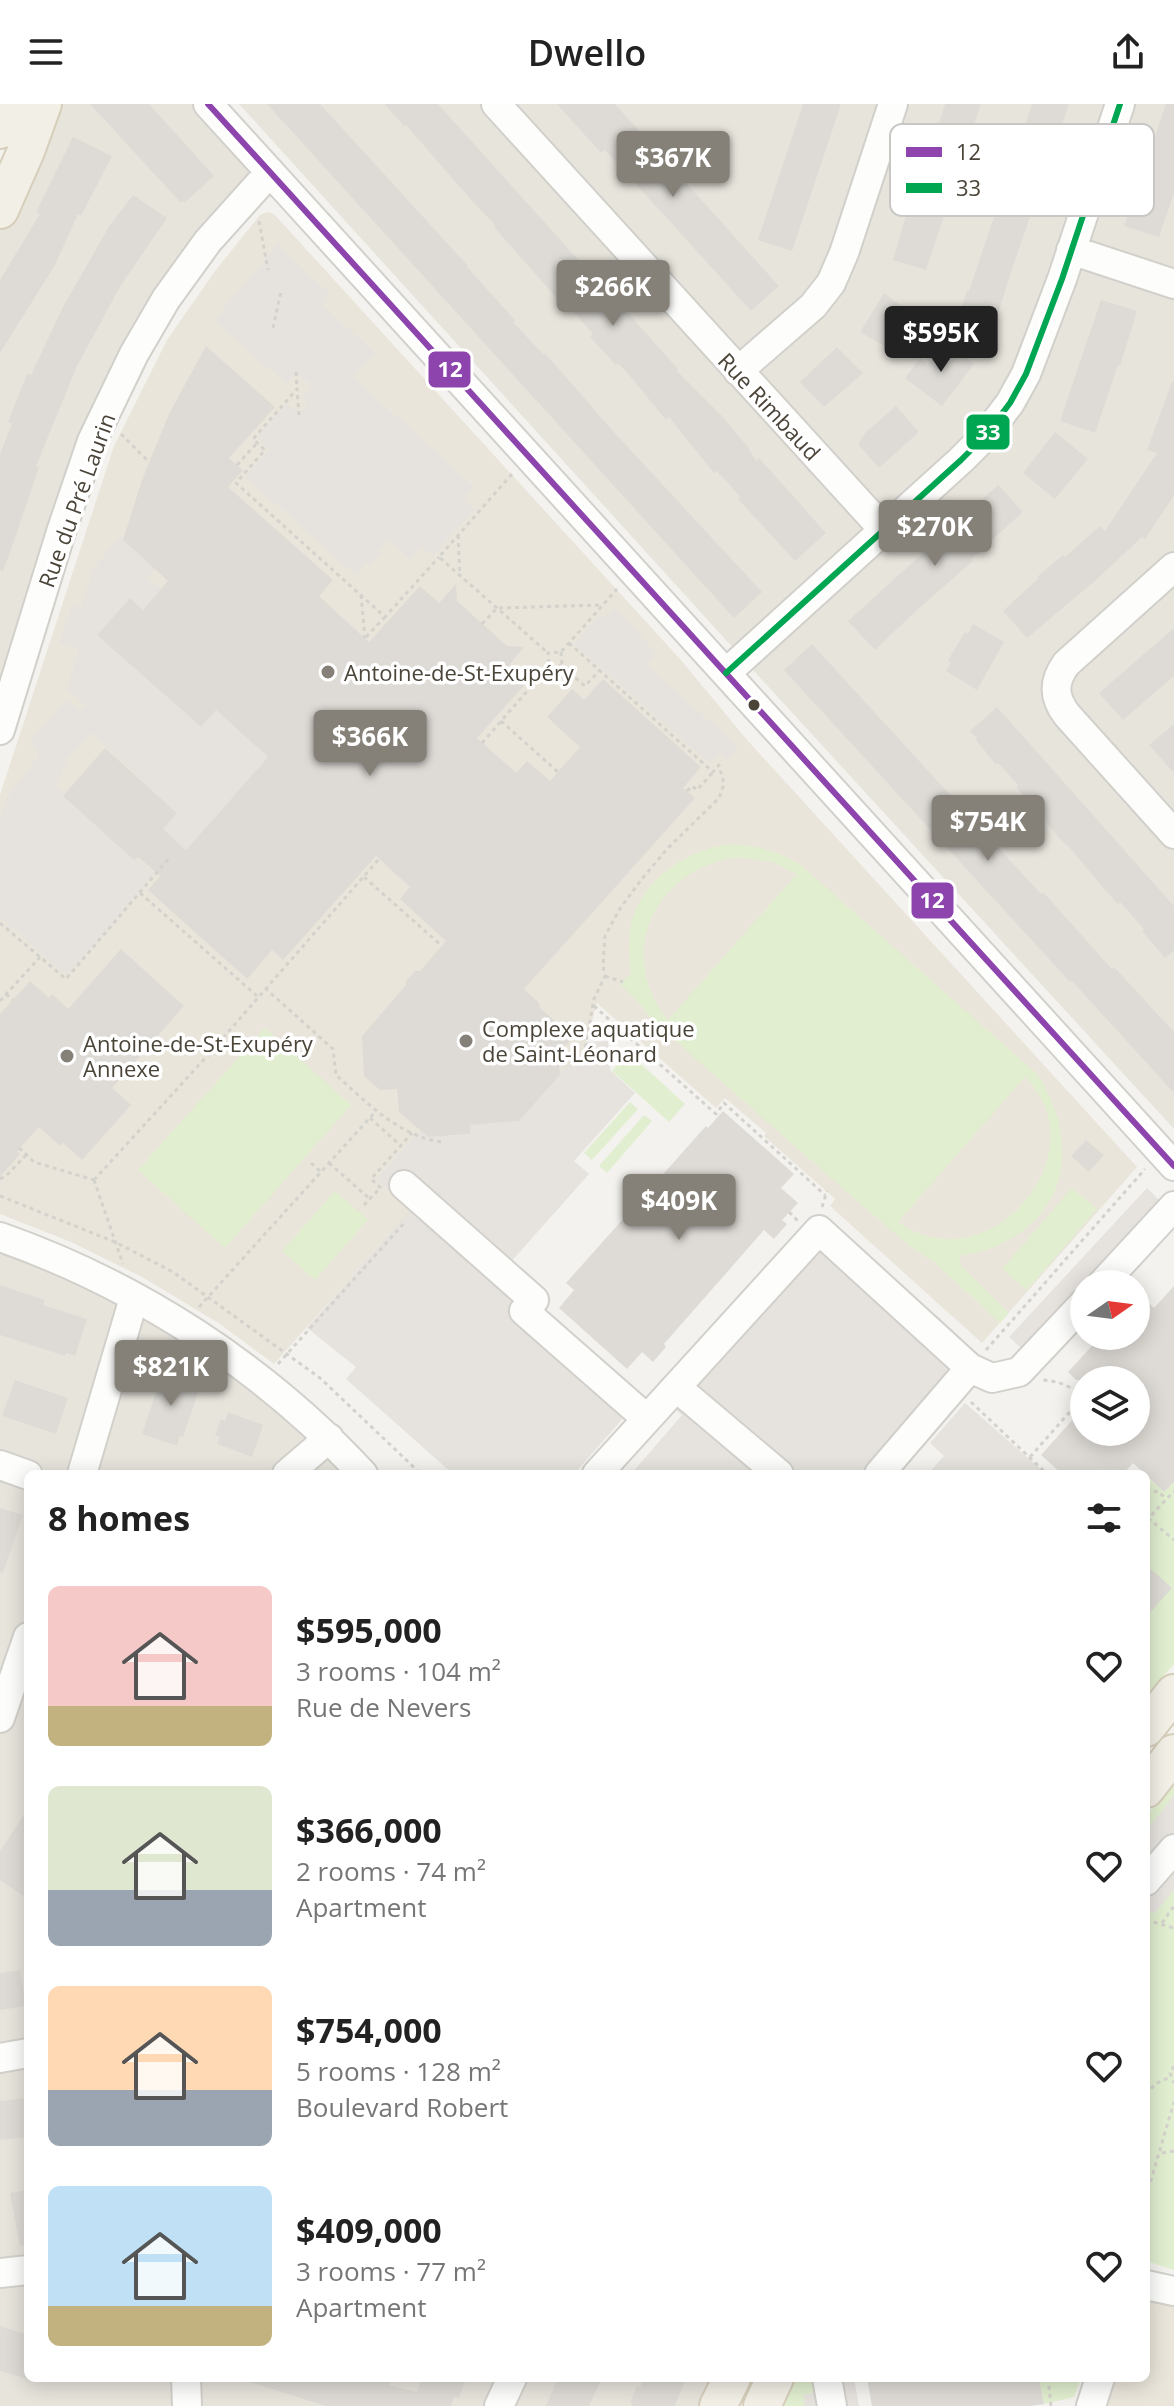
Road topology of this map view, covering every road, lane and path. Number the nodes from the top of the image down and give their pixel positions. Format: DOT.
graph roads {
  1 [pos="10,104"];
  2 [pos="43,104"];
  3 [pos="208,104"];
  4 [pos="496,104"];
  5 [pos="893,104"];
  6 [pos="1120,104"];
  7 [pos="1113,124"];
  8 [pos="0,130"];
  9 [pos="262,181"];
  10 [pos="0,210"];
  11 [pos="1082,216"];
  12 [pos="1071,250"];
  13 [pos="268,270"];
  14 [pos="1174,284"];
  15 [pos="281,291"];
  16 [pos="273,328"];
  17 [pos="738,371"];
  18 [pos="296,372"];
  19 [pos="297,389"];
  20 [pos="299,415"];
  21 [pos="104,417"];
  22 [pos="257,443"];
  23 [pos="528,456"];
  24 [pos="149,462"];
  25 [pos="237,465"];
  26 [pos="884,530"];
  27 [pos="458,534"];
  28 [pos="439,557"];
  29 [pos="1174,567"];
  30 [pos="633,571"];
  31 [pos="460,576"];
  32 [pos="361,594"];
  33 [pos="603,605"];
  34 [pos="497,608"];
  35 [pos="385,617"];
  36 [pos="482,624"];
  37 [pos="569,643"];
  38 [pos="561,652"];
  39 [pos="548,653"];
  40 [pos="549,666"];
  41 [pos="562,666"];
  42 [pos="600,670"];
  43 [pos="726,673"];
  44 [pos="501,721"];
  45 [pos="0,730"];
  46 [pos="482,743"];
  47 [pos="558,772"];
  48 [pos="713,772"];
  49 [pos="687,791"];
  50 [pos="1174,834"];
  51 [pos="170,857"];
  52 [pos="379,859"];
  53 [pos="364,877"];
  54 [pos="140,893"];
  55 [pos="0,923"];
  56 [pos="442,946"];
  57 [pos="40,957"];
  58 [pos="605,976"];
  59 [pos="623,982"];
  60 [pos="265,988"];
  61 [pos="6,994"];
  62 [pos="258,996"];
  63 [pos="13,1000"];
  64 [pos="0,1001"];
  65 [pos="593,1006"];
  66 [pos="587,1036"];
  67 [pos="570,1038"];
  68 [pos="581,1064"];
  69 [pos="376,1111"];
  70 [pos="370,1118"];
  71 [pos="412,1133"];
  72 [pos="442,1142"];
  73 [pos="401,1146"];
  74 [pos="19,1148"];
  75 [pos="26,1155"];
  76 [pos="1167,1159"];
  77 [pos="311,1163"];
  78 [pos="329,1163"];
  79 [pos="321,1172"];
  80 [pos="0,1179"];
  81 [pos="94,1180"];
  82 [pos="404,1185"];
  83 [pos="825,1195"];
  84 [pos="0,1196"];
  85 [pos="370,1199"];
  86 [pos="364,1205"];
  87 [pos="1174,1206"];
  88 [pos="411,1215"];
  89 [pos="0,1237"];
  90 [pos="115,1242"];
  91 [pos="123,1265"];
  92 [pos="1115,1270"];
  93 [pos="208,1296"];
  94 [pos="134,1298"];
  95 [pos="199,1307"];
  96 [pos="1005,1318"];
  97 [pos="1070,1318"];
  98 [pos="1010,1323"];
  99 [pos="287,1354"];
  100 [pos="278,1364"];
  101 [pos="972,1372"];
  102 [pos="1035,1380"];
  103 [pos="676,1387"];
  104 [pos="1070,1387"];
  105 [pos="1070,1413"];
  106 [pos="647,1419"];
  107 [pos="329,1438"];
  108 [pos="1030,1457"];
  109 [pos="0,1465"];
  110 [pos="83,1470"];
  111 [pos="292,1470"];
  112 [pos="359,1470"];
  113 [pos="417,1470"];
  114 [pos="601,1470"];
  115 [pos="774,1470"];
  116 [pos="883,1470"];
  117 [pos="1042,1470"];
  118 [pos="24,1474"];
  119 [pos="1174,1491"];
  120 [pos="1150,1492"];
  121 [pos="1166,1499"];
  122 [pos="1150,1517"];
  123 [pos="1150,1522"];
  124 [pos="1174,1540"];
  125 [pos="24,1649"];
  126 [pos="1174,1693"];
  127 [pos="0,1718"];
  128 [pos="1150,1723"];
  129 [pos="1174,1753"];
  130 [pos="1150,1784"];
  131 [pos="1174,1849"];
  132 [pos="1150,1876"];
  133 [pos="1174,1906"];
  134 [pos="1150,1921"];
  135 [pos="1161,1924"];
  136 [pos="1174,1928"];
  137 [pos="24,2054"];
  138 [pos="0,2058"];
  139 [pos="1174,2066"];
  140 [pos="1170,2077"];
  141 [pos="1174,2083"];
  142 [pos="1150,2090"];
  143 [pos="1174,2102"];
  144 [pos="1174,2151"];
  145 [pos="1160,2153"];
  146 [pos="1150,2174"];
  147 [pos="1153,2176"];
  148 [pos="1150,2185"];
  149 [pos="24,2270"];
  150 [pos="0,2273"];
  151 [pos="1150,2286"];
  152 [pos="1174,2291"];
  153 [pos="186,2382"];
  154 [pos="510,2382"];
  155 [pos="730,2382"];
  156 [pos="773,2382"];
  157 [pos="828,2382"];
  158 [pos="1048,2382"];
  159 [pos="1099,2382"];
  160 [pos="187,2406"];
  161 [pos="499,2406"];
  162 [pos="718,2406"];
  163 [pos="762,2406"];
  164 [pos="832,2406"];
  165 [pos="1051,2406"];
  166 [pos="1091,2406"];
  1 -- 8 [label="main road"];
  2 -- 10 [label="main road"];
  3 -- 9 [label="street"];
  4 -- 17 [label="street, Rue Rimbaud"];
  5 -- 17 [label="street"];
  6 -- 7 [label="street"];
  9 -- 13 [label="path"];
  9 -- 21 [label="street, Rue du Pré Laurin"];
  9 -- 23 [label="street"];
  11 -- 12 [label="street"];
  12 -- 14 [label="street"];
  12 -- 26 [label="street"];
  15 -- 16 [label="path"];
  17 -- 26 [label="street, Rue Rimbaud"];
  18 -- 19 [label="path"];
  19 -- 20 [label="path"];
  19 -- 22 [label="path"];
  21 -- 24 [label="path"];
  21 -- 45 [label="street, Rue du Pré Laurin"];
  22 -- 25 [label="path"];
  22 -- 32 [label="path"];
  23 -- 27 [label="path"];
  23 -- 30 [label="street"];
  26 -- 43 [label="street"];
  27 -- 28 [label="path"];
  27 -- 31 [label="path"];
  28 -- 31 [label="path"];
  28 -- 35 [label="path"];
  29 -- 50 [label="street"];
  30 -- 33 [label="path"];
  30 -- 43 [label="street"];
  31 -- 34 [label="path"];
  32 -- 35 [label="path"];
  32 -- 35 [label="path"];
  33 -- 34 [label="path"];
  33 -- 37 [label="path"];
  34 -- 36 [label="path"];
  34 -- 39 [label="path"];
  37 -- 38 [label="path"];
  37 -- 42 [label="path"];
  38 -- 39 [label="path"];
  38 -- 41 [label="path"];
  39 -- 40 [label="path"];
  40 -- 41 [label="path"];
  40 -- 44 [label="path"];
  41 -- 42 [label="path"];
  42 -- 48 [label="path"];
  43 -- 76 [label="street"];
  44 -- 46 [label="path"];
  44 -- 47 [label="path"];
  48 -- 49 [label="path"];
  48 -- 58 [label="path"];
  51 -- 54 [label="path"];
  52 -- 53 [label="path"];
  53 -- 56 [label="path"];
  53 -- 60 [label="path"];
  54 -- 57 [label="path"];
  54 -- 62 [label="path"];
  55 -- 57 [label="path"];
  57 -- 61 [label="path"];
  58 -- 59 [label="path"];
  58 -- 65 [label="path"];
  60 -- 62 [label="path"];
  60 -- 69 [label="path"];
  61 -- 63 [label="path"];
  61 -- 64 [label="path"];
  62 -- 81 [label="path"];
  65 -- 66 [label="path"];
  65 -- 83 [label="path"];
  66 -- 67 [label="path"];
  66 -- 68 [label="path"];
  69 -- 70 [label="path"];
  69 -- 71 [label="path"];
  70 -- 73 [label="path"];
  70 -- 78 [label="path"];
  71 -- 72 [label="path"];
  71 -- 73 [label="path"];
  73 -- 85 [label="path"];
  74 -- 75 [label="path"];
  75 -- 80 [label="path"];
  75 -- 81 [label="path"];
  76 -- 98 [label="path"];
  77 -- 79 [label="path"];
  78 -- 79 [label="path"];
  78 -- 85 [label="path"];
  79 -- 93 [label="path"];
  81 -- 90 [label="path"];
  82 -- 106 [label="street"];
  84 -- 90 [label="path"];
  85 -- 86 [label="path"];
  87 -- 92 [label="street"];
  88 -- 99 [label="path"];
  89 -- 94 [label="street"];
  90 -- 91 [label="path"];
  90 -- 93 [label="path"];
  93 -- 95 [label="path"];
  93 -- 99 [label="path"];
  94 -- 107 [label="street"];
  94 -- 110 [label="street"];
  96 -- 98 [label="path"];
  97 -- 101 [label="street"];
  98 -- 101 [label="path"];
  99 -- 100 [label="path"];
  99 -- 113 [label="path"];
  101 -- 103 [label="street"];
  101 -- 108 [label="path"];
  101 -- 116 [label="street"];
  102 -- 104 [label="path"];
  103 -- 106 [label="street"];
  103 -- 115 [label="street"];
  105 -- 108 [label="path"];
  106 -- 114 [label="street"];
  107 -- 111 [label="street"];
  107 -- 112 [label="street"];
  108 -- 117 [label="path"];
  109 -- 118 [label="street"];
  119 -- 121 [label="path"];
  120 -- 121 [label="path"];
  121 -- 122 [label="path"];
  123 -- 124 [label="path"];
  125 -- 127 [label="street"];
  126 -- 128 [label="main road"];
  129 -- 130 [label="main road"];
  131 -- 132 [label="street"];
  133 -- 135 [label="path"];
  134 -- 135 [label="path"];
  135 -- 136 [label="path"];
  137 -- 138 [label="street"];
  139 -- 140 [label="path"];
  140 -- 141 [label="path"];
  140 -- 142 [label="path"];
  143 -- 145 [label="path"];
  144 -- 145 [label="path"];
  145 -- 147 [label="path"];
  146 -- 147 [label="path"];
  147 -- 148 [label="path"];
  149 -- 150 [label="street"];
  151 -- 152 [label="street"];
  153 -- 160 [label="street"];
  154 -- 161 [label="street"];
  155 -- 162 [label="main road"];
  156 -- 163 [label="main road"];
  157 -- 164 [label="street"];
  158 -- 165 [label="path"];
  159 -- 166 [label="street"];
}
